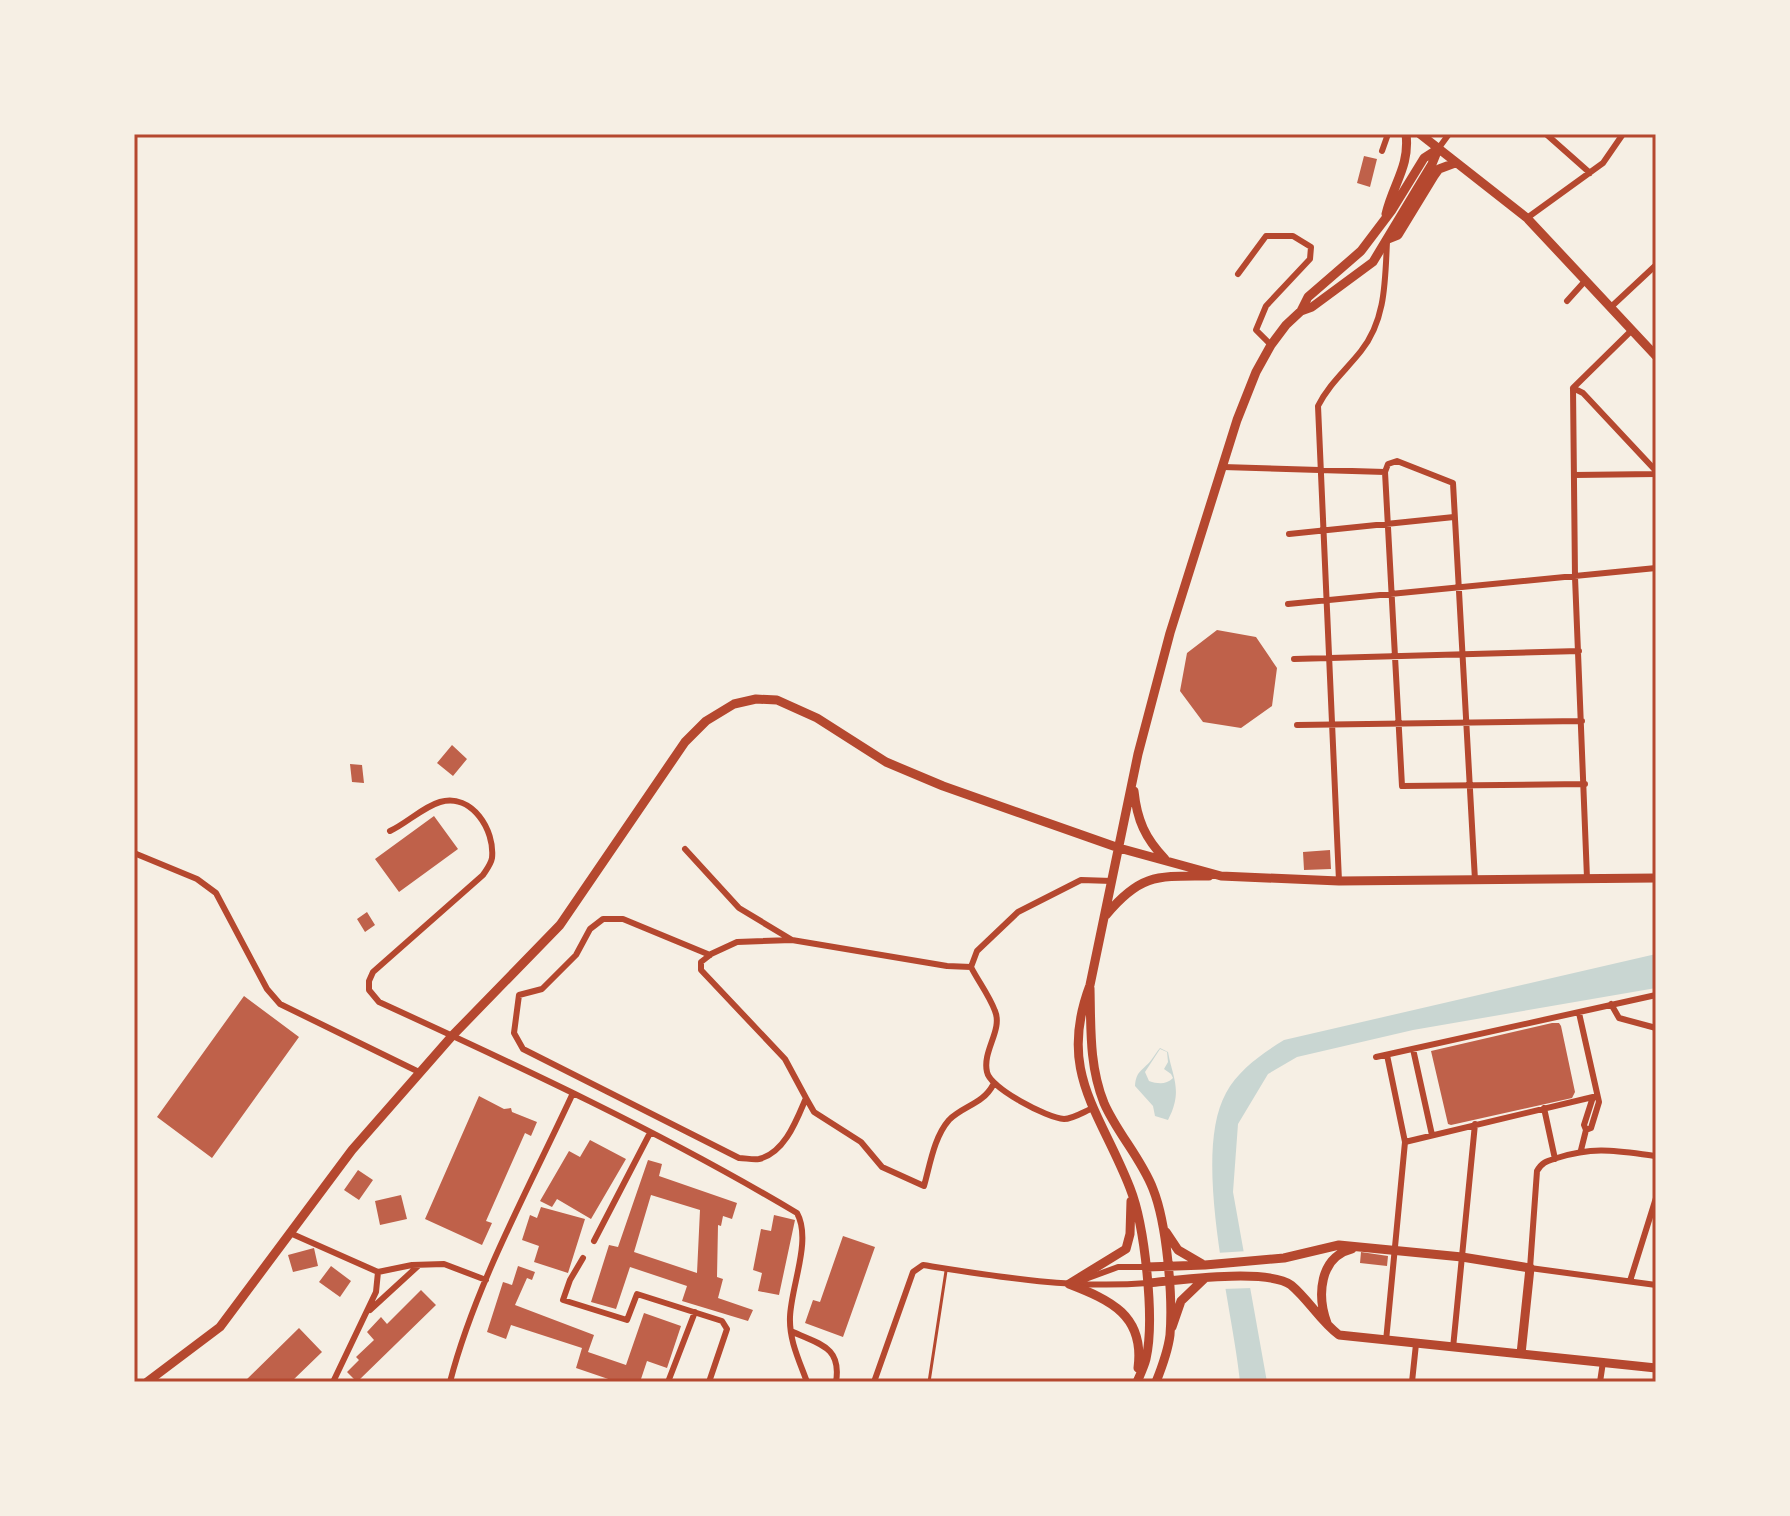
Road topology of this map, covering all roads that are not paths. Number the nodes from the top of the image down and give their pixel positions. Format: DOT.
graph roads {
  1 [pos="1388,134"];
  2 [pos="1406,134"];
  3 [pos="1420,134"];
  4 [pos="1449,134"];
  5 [pos="1546,134"];
  6 [pos="1623,134"];
  7 [pos="1438,149"];
  8 [pos="1382,151"];
  9 [pos="1455,163"];
  10 [pos="1590,173"];
  11 [pos="1527,218"];
  12 [pos="1384,221"];
  13 [pos="1388,240"];
  14 [pos="1656,265"];
  15 [pos="1238,274"];
  16 [pos="1585,281"];
  17 [pos="1567,301"];
  18 [pos="1611,307"];
  19 [pos="1301,311"];
  20 [pos="1632,330"];
  21 [pos="1271,345"];
  22 [pos="1656,356"];
  23 [pos="1573,388"];
  24 [pos="1223,467"];
  25 [pos="1320,469"];
  26 [pos="1385,472"];
  27 [pos="1656,473"];
  28 [pos="1574,475"];
  29 [pos="1454,517"];
  30 [pos="1389,525"];
  31 [pos="1322,530"];
  32 [pos="1289,534"];
  33 [pos="1656,568"];
  34 [pos="1575,577"];
  35 [pos="1459,588"];
  36 [pos="1393,595"];
  37 [pos="1326,600"];
  38 [pos="1288,604"];
  39 [pos="1579,651"];
  40 [pos="1463,656"];
  41 [pos="1396,657"];
  42 [pos="1328,658"];
  43 [pos="1294,659"];
  44 [pos="1582,721"];
  45 [pos="1467,722"];
  46 [pos="1332,724"];
  47 [pos="1400,724"];
  48 [pos="1297,725"];
  49 [pos="1132,779"];
  50 [pos="1585,784"];
  51 [pos="1470,786"];
  52 [pos="390,831"];
  53 [pos="1119,848"];
  54 [pos="685,849"];
  55 [pos="134,853"];
  56 [pos="1168,861"];
  57 [pos="1221,876"];
  58 [pos="1587,878"];
  59 [pos="1656,878"];
  60 [pos="1112,881"];
  61 [pos="1339,881"];
  62 [pos="1475,881"];
  63 [pos="1104,918"];
  64 [pos="792,940"];
  65 [pos="710,955"];
  66 [pos="971,967"];
  67 [pos="1090,985"];
  68 [pos="1656,995"];
  69 [pos="1611,1004"];
  70 [pos="1579,1013"];
  71 [pos="1656,1028"];
  72 [pos="452,1036"];
  73 [pos="1413,1049"];
  74 [pos="1387,1055"];
  75 [pos="1376,1057"];
  76 [pos="419,1072"];
  77 [pos="993,1085"];
  78 [pos="573,1093"];
  79 [pos="1595,1097"];
  80 [pos="806,1098"];
  81 [pos="1104,1104"];
  82 [pos="1092,1108"];
  83 [pos="1544,1108"];
  84 [pos="1475,1124"];
  85 [pos="650,1133"];
  86 [pos="1432,1135"];
  87 [pos="1405,1142"];
  88 [pos="1581,1150"];
  89 [pos="1656,1156"];
  90 [pos="1555,1159"];
  91 [pos="1132,1192"];
  92 [pos="1656,1198"];
  93 [pos="1161,1221"];
  94 [pos="290,1233"];
  95 [pos="594,1241"];
  96 [pos="1363,1246"];
  97 [pos="1395,1249"];
  98 [pos="1462,1257"];
  99 [pos="583,1258"];
  100 [pos="1205,1265"];
  101 [pos="418,1266"];
  102 [pos="1147,1267"];
  103 [pos="1167,1267"];
  104 [pos="947,1268"];
  105 [pos="1530,1268"];
  106 [pos="378,1272"];
  107 [pos="1205,1278"];
  108 [pos="486,1280"];
  109 [pos="1169,1281"];
  110 [pos="1630,1281"];
  111 [pos="1148,1283"];
  112 [pos="1069,1284"];
  113 [pos="1656,1285"];
  114 [pos="367,1312"];
  115 [pos="695,1312"];
  116 [pos="1329,1328"];
  117 [pos="791,1331"];
  118 [pos="1170,1334"];
  119 [pos="1386,1341"];
  120 [pos="1416,1344"];
  121 [pos="1453,1348"];
  122 [pos="1521,1354"];
  123 [pos="1603,1362"];
  124 [pos="1656,1368"];
  125 [pos="147,1382"];
  126 [pos="333,1382"];
  127 [pos="450,1382"];
  128 [pos="668,1382"];
  129 [pos="709,1382"];
  130 [pos="807,1382"];
  131 [pos="836,1382"];
  132 [pos="874,1382"];
  133 [pos="929,1382"];
  134 [pos="1136,1382"];
  135 [pos="1156,1382"];
  136 [pos="1412,1382"];
  137 [pos="1600,1382"];
  1 -- 8 [label="street"];
  2 -- 12 [label="main road"];
  3 -- 7 [label="main road"];
  4 -- 7 [label="street"];
  5 -- 10 [label="street"];
  6 -- 10 [label="street"];
  7 -- 9 [label="main road"];
  7 -- 12 [label="main road"];
  7 -- 13 [label="main road"];
  9 -- 11 [label="main road"];
  9 -- 13 [label="main road"];
  10 -- 11 [label="street"];
  11 -- 16 [label="main road"];
  12 -- 19 [label="main road"];
  13 -- 19 [label="main road"];
  13 -- 25 [label="street"];
  14 -- 18 [label="street"];
  15 -- 21 [label="street"];
  16 -- 17 [label="street"];
  16 -- 18 [label="main road"];
  18 -- 20 [label="main road"];
  19 -- 21 [label="main road"];
  20 -- 22 [label="main road"];
  20 -- 23 [label="street"];
  21 -- 24 [label="main road"];
  23 -- 27 [label="street"];
  23 -- 28 [label="street"];
  24 -- 25 [label="street"];
  24 -- 49 [label="main road"];
  25 -- 26 [label="street"];
  25 -- 31 [label="street"];
  26 -- 29 [label="street"];
  26 -- 30 [label="street"];
  27 -- 28 [label="street"];
  28 -- 34 [label="street"];
  29 -- 30 [label="street"];
  29 -- 35 [label="street"];
  30 -- 31 [label="street"];
  30 -- 36 [label="street"];
  31 -- 32 [label="street"];
  31 -- 37 [label="street"];
  33 -- 34 [label="street"];
  34 -- 35 [label="street"];
  34 -- 39 [label="street"];
  35 -- 36 [label="street"];
  35 -- 40 [label="street"];
  36 -- 37 [label="street"];
  36 -- 41 [label="street"];
  37 -- 38 [label="street"];
  37 -- 42 [label="street"];
  39 -- 40 [label="street"];
  39 -- 44 [label="street"];
  40 -- 41 [label="street"];
  40 -- 45 [label="street"];
  41 -- 42 [label="street"];
  41 -- 47 [label="street"];
  42 -- 43 [label="street"];
  42 -- 46 [label="street"];
  44 -- 45 [label="street"];
  44 -- 50 [label="street"];
  45 -- 47 [label="street"];
  45 -- 51 [label="street"];
  46 -- 47 [label="street"];
  46 -- 48 [label="street"];
  46 -- 61 [label="street"];
  47 -- 51 [label="street"];
  49 -- 53 [label="main road"];
  49 -- 56 [label="main road"];
  50 -- 51 [label="street"];
  50 -- 58 [label="street"];
  51 -- 62 [label="street"];
  52 -- 72 [label="street"];
  53 -- 56 [label="main road"];
  53 -- 60 [label="main road"];
  53 -- 72 [label="main road"];
  54 -- 64 [label="street"];
  55 -- 76 [label="street"];
  56 -- 57 [label="main road"];
  57 -- 61 [label="main road"];
  57 -- 63 [label="main road"];
  58 -- 59 [label="main road"];
  58 -- 62 [label="main road"];
  60 -- 63 [label="main road"];
  60 -- 66 [label="street"];
  61 -- 62 [label="main road"];
  63 -- 67 [label="main road"];
  64 -- 65 [label="street"];
  64 -- 66 [label="street"];
  65 -- 80 [label="street"];
  65 -- 80 [label="street"];
  66 -- 77 [label="street"];
  67 -- 81 [label="main road"];
  67 -- 82 [label="main road"];
  68 -- 69 [label="street"];
  69 -- 70 [label="street"];
  69 -- 71 [label="street"];
  70 -- 73 [label="street"];
  70 -- 79 [label="street"];
  72 -- 76 [label="main road"];
  72 -- 78 [label="street"];
  73 -- 74 [label="street"];
  73 -- 86 [label="street"];
  74 -- 75 [label="street"];
  74 -- 87 [label="street"];
  76 -- 94 [label="main road"];
  77 -- 80 [label="street"];
  77 -- 82 [label="street"];
  78 -- 85 [label="street"];
  78 -- 108 [label="street"];
  79 -- 83 [label="street"];
  79 -- 88 [label="street"];
  81 -- 82 [label="street"];
  81 -- 93 [label="main road"];
  82 -- 91 [label="main road"];
  83 -- 84 [label="street"];
  83 -- 90 [label="street"];
  84 -- 86 [label="street"];
  84 -- 98 [label="street"];
  85 -- 95 [label="street"];
  85 -- 117 [label="street"];
  86 -- 87 [label="street"];
  87 -- 97 [label="street"];
  88 -- 89 [label="street"];
  88 -- 90 [label="street"];
  90 -- 105 [label="street"];
  91 -- 102 [label="main road"];
  91 -- 112 [label="main road"];
  92 -- 110 [label="street"];
  93 -- 100 [label="main road"];
  93 -- 103 [label="main road"];
  94 -- 106 [label="street"];
  94 -- 125 [label="main road"];
  96 -- 97 [label="main road"];
  96 -- 100 [label="main road"];
  96 -- 116 [label="main road"];
  97 -- 98 [label="main road"];
  97 -- 119 [label="street"];
  98 -- 105 [label="main road"];
  98 -- 121 [label="street"];
  99 -- 115 [label="street"];
  100 -- 103 [label="main road"];
  101 -- 106 [label="street"];
  101 -- 108 [label="street"];
  101 -- 114 [label="street"];
  102 -- 103 [label="main road"];
  102 -- 111 [label="main road"];
  102 -- 112 [label="street"];
  103 -- 109 [label="main road"];
  104 -- 112 [label="street"];
  104 -- 132 [label="street"];
  104 -- 133 [label="lane"];
  105 -- 110 [label="street"];
  105 -- 122 [label="main road"];
  106 -- 114 [label="street"];
  107 -- 109 [label="main road"];
  107 -- 116 [label="main road"];
  107 -- 118 [label="main road"];
  108 -- 127 [label="street"];
  109 -- 111 [label="main road"];
  109 -- 118 [label="main road"];
  110 -- 113 [label="street"];
  111 -- 112 [label="street"];
  111 -- 134 [label="main road"];
  112 -- 134 [label="main road"];
  114 -- 126 [label="street"];
  115 -- 128 [label="street"];
  115 -- 129 [label="street"];
  116 -- 119 [label="main road"];
  117 -- 130 [label="street"];
  117 -- 131 [label="street"];
  118 -- 135 [label="main road"];
  119 -- 120 [label="main road"];
  120 -- 121 [label="main road"];
  120 -- 136 [label="street"];
  121 -- 122 [label="main road"];
  122 -- 123 [label="main road"];
  123 -- 124 [label="main road"];
  123 -- 137 [label="street"];
}
